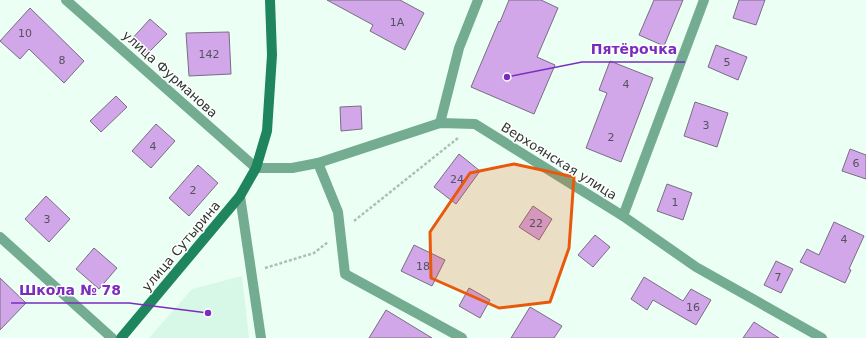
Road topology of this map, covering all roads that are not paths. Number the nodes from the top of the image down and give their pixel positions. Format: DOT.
graph roads {
  1 [pos="66,0"];
  2 [pos="270,0"];
  3 [pos="478,0"];
  4 [pos="704,0"];
  5 [pos="440,123"];
  6 [pos="318,162"];
  7 [pos="256,168"];
  8 [pos="240,196"];
  9 [pos="623,216"];
  10 [pos="0,237"];
  11 [pos="112,338"];
  12 [pos="121,338"];
  13 [pos="261,338"];
  14 [pos="462,338"];
  15 [pos="822,338"];
  1 -- 7 [label="street, улица Фурманова"];
  2 -- 7 [label="street, улица Сутырина"];
  3 -- 5 [label="street"];
  4 -- 9 [label="street"];
  5 -- 6 [label="street"];
  5 -- 9 [label="street, Верхоянская улица"];
  6 -- 7 [label="street"];
  6 -- 14 [label="street"];
  7 -- 8 [label="street, улица Сутырина"];
  8 -- 12 [label="street, улица Сутырина"];
  8 -- 13 [label="street"];
  9 -- 15 [label="street, Верхоянская улица"];
  10 -- 11 [label="street"];
}
